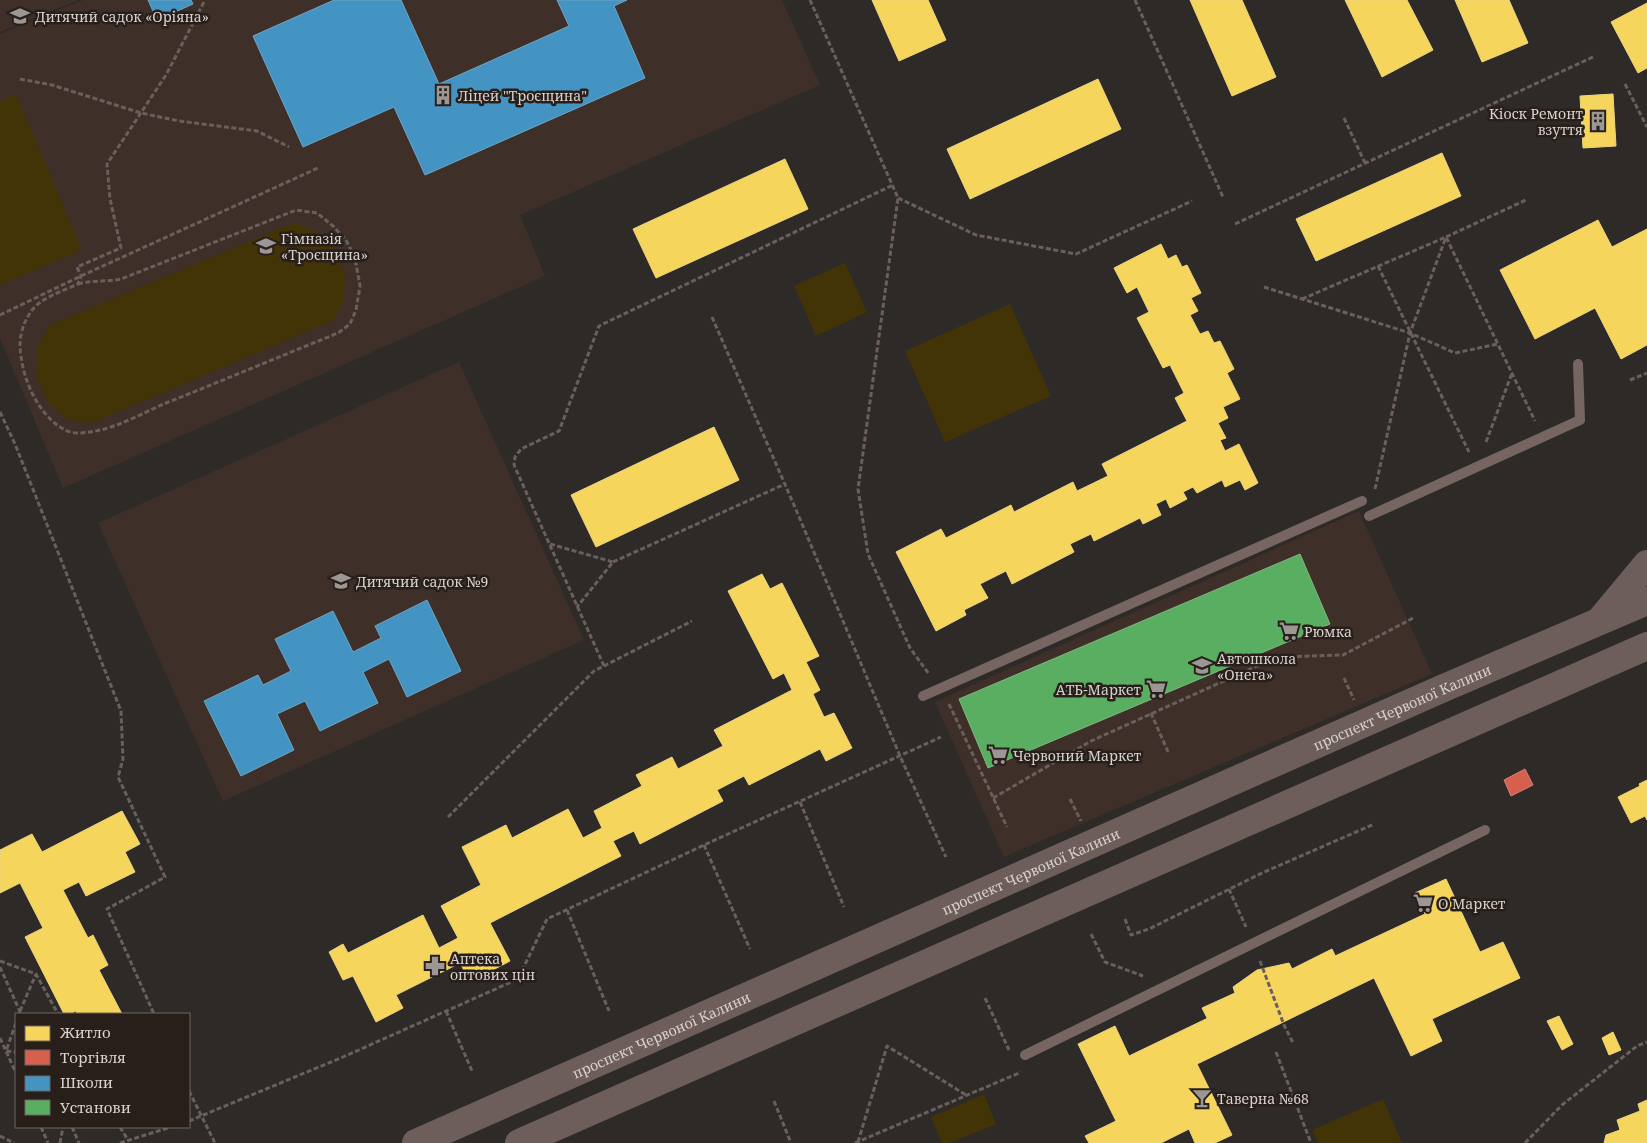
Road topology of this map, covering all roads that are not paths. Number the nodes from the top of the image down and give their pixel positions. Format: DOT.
graph roads {
  1 [pos="1578,364"];
  2 [pos="1362,501"];
  3 [pos="1369,516"];
  4 [pos="1647,564"];
  5 [pos="1647,601"];
  6 [pos="1598,623"];
  7 [pos="1647,646"];
  8 [pos="1616,660"];
  9 [pos="1647,660"];
  10 [pos="923,696"];
  11 [pos="1485,830"];
  12 [pos="1025,1055"];
  13 [pos="416,1143"];
  14 [pos="519,1143"];
  1 -- 3 [label="lane"];
  2 -- 10 [label="lane"];
  4 -- 6 [label="main road"];
  5 -- 6 [label="main road, проспект Червоної Калини"];
  6 -- 13 [label="main road, проспект Червоної Калини"];
  7 -- 8 [label="main road"];
  8 -- 9 [label="main road"];
  8 -- 14 [label="main road"];
  11 -- 12 [label="lane"];
}
